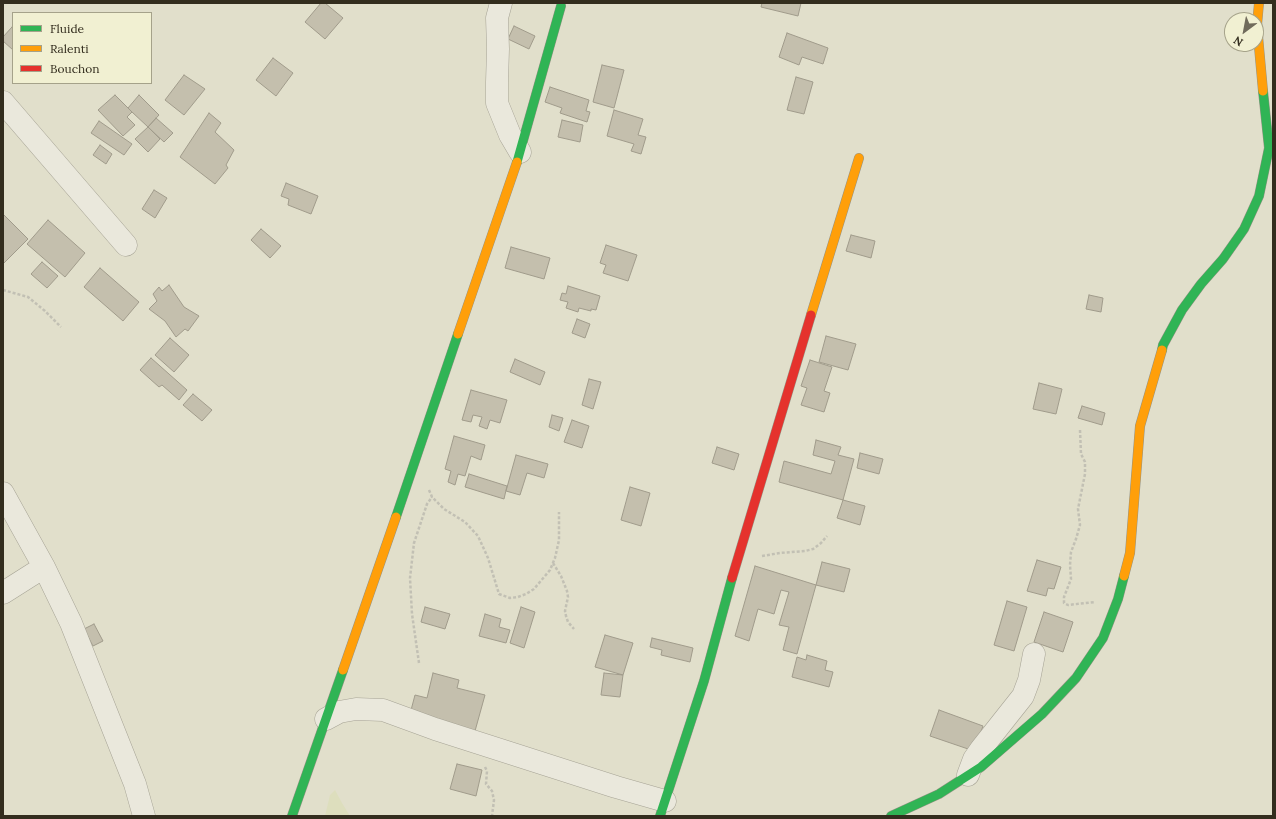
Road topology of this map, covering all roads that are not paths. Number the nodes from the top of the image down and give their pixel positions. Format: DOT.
graph roads {
  1 [pos="501,3"];
  2 [pos="1259,3"];
  3 [pos="561,6"];
  4 [pos="3,102"];
  5 [pos="520,152"];
  6 [pos="859,158"];
  7 [pos="126,245"];
  8 [pos="3,493"];
  9 [pos="44,567"];
  10 [pos="3,593"];
  11 [pos="1034,654"];
  12 [pos="326,719"];
  13 [pos="968,775"];
  14 [pos="662,812"];
  15 [pos="144,816"];
  16 [pos="292,816"];
  17 [pos="891,816"];
  1 -- 5 [label="street"];
  2 -- 13 [label="street"];
  3 -- 5 [label="street"];
  4 -- 7 [label="street"];
  5 -- 12 [label="street"];
  6 -- 14 [label="street"];
  8 -- 9 [label="street"];
  9 -- 10 [label="street"];
  9 -- 15 [label="street"];
  11 -- 13 [label="street"];
  12 -- 14 [label="street"];
  12 -- 16 [label="street"];
  13 -- 17 [label="street"];
}
